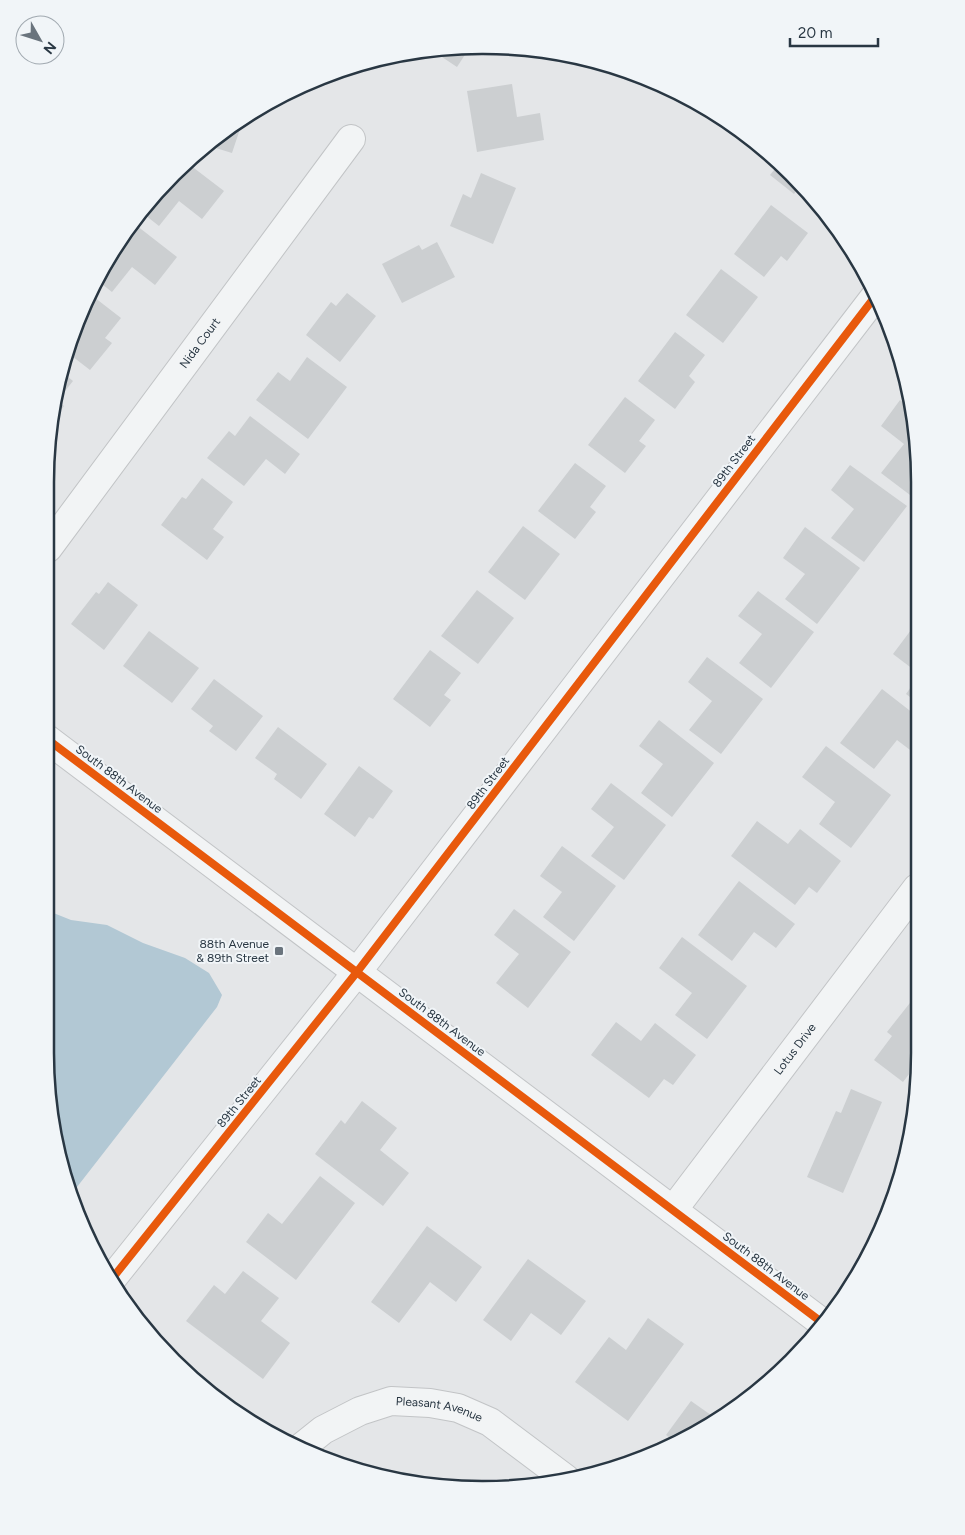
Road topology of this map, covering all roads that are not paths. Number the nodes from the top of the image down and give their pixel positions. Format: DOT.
graph roads {
  1 [pos="351,139"];
  2 [pos="871,302"];
  3 [pos="54,540"];
  4 [pos="54,744"];
  5 [pos="911,896"];
  6 [pos="357,972"];
  7 [pos="673,1210"];
  8 [pos="116,1274"];
  9 [pos="818,1320"];
  10 [pos="306,1443"];
  11 [pos="560,1474"];
  1 -- 3 [label="street, Nida Court"];
  2 -- 6 [label="street, 89th Street"];
  4 -- 6 [label="street, South 88th Avenue"];
  5 -- 7 [label="street, Lotus Drive"];
  6 -- 7 [label="street, South 88th Avenue"];
  6 -- 8 [label="street, 89th Street"];
  7 -- 9 [label="street, South 88th Avenue"];
  10 -- 11 [label="street, Pleasant Avenue"];
}
